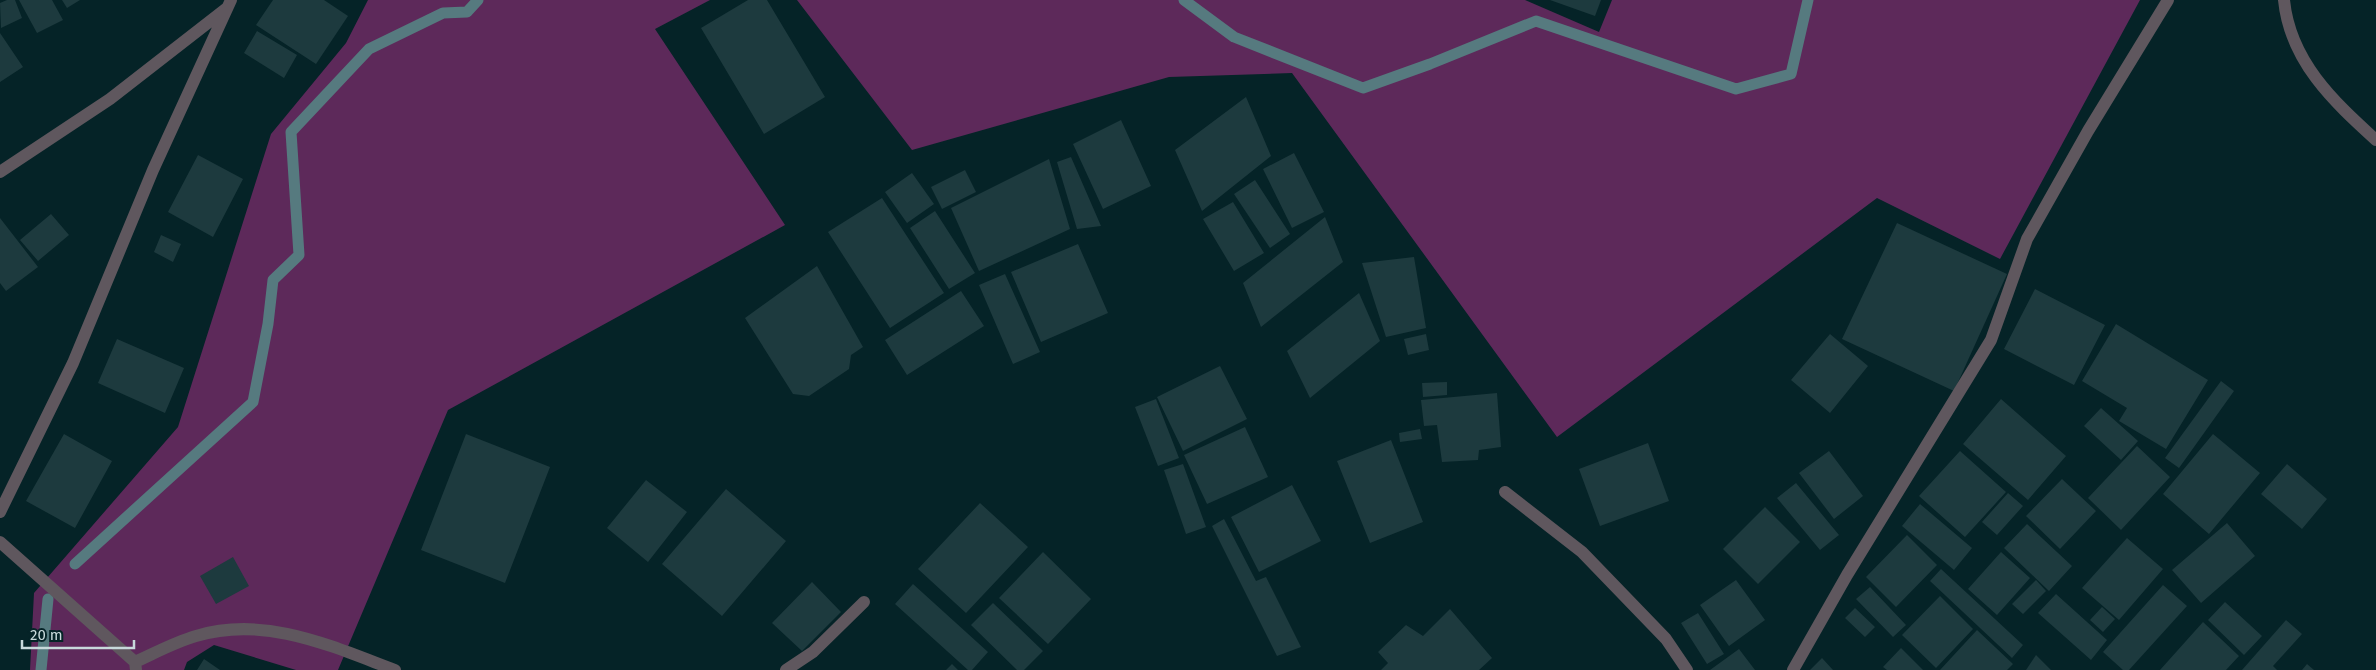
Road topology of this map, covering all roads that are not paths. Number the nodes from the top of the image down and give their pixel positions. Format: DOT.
graph roads {
  1 [pos="2168,0"];
  2 [pos="2284,0"];
  3 [pos="229,4"];
  4 [pos="2376,140"];
  5 [pos="0,172"];
  6 [pos="1505,492"];
  7 [pos="0,512"];
  8 [pos="0,542"];
  9 [pos="864,602"];
  10 [pos="136,666"];
  11 [pos="395,670"];
  12 [pos="786,670"];
  13 [pos="1687,670"];
  14 [pos="1793,670"];
  1 -- 14 [label="street"];
  2 -- 4 [label="street"];
  3 -- 5 [label="street"];
  3 -- 7 [label="street"];
  6 -- 13 [label="street"];
  8 -- 10 [label="street"];
  9 -- 12 [label="street"];
  10 -- 11 [label="street"];
}
